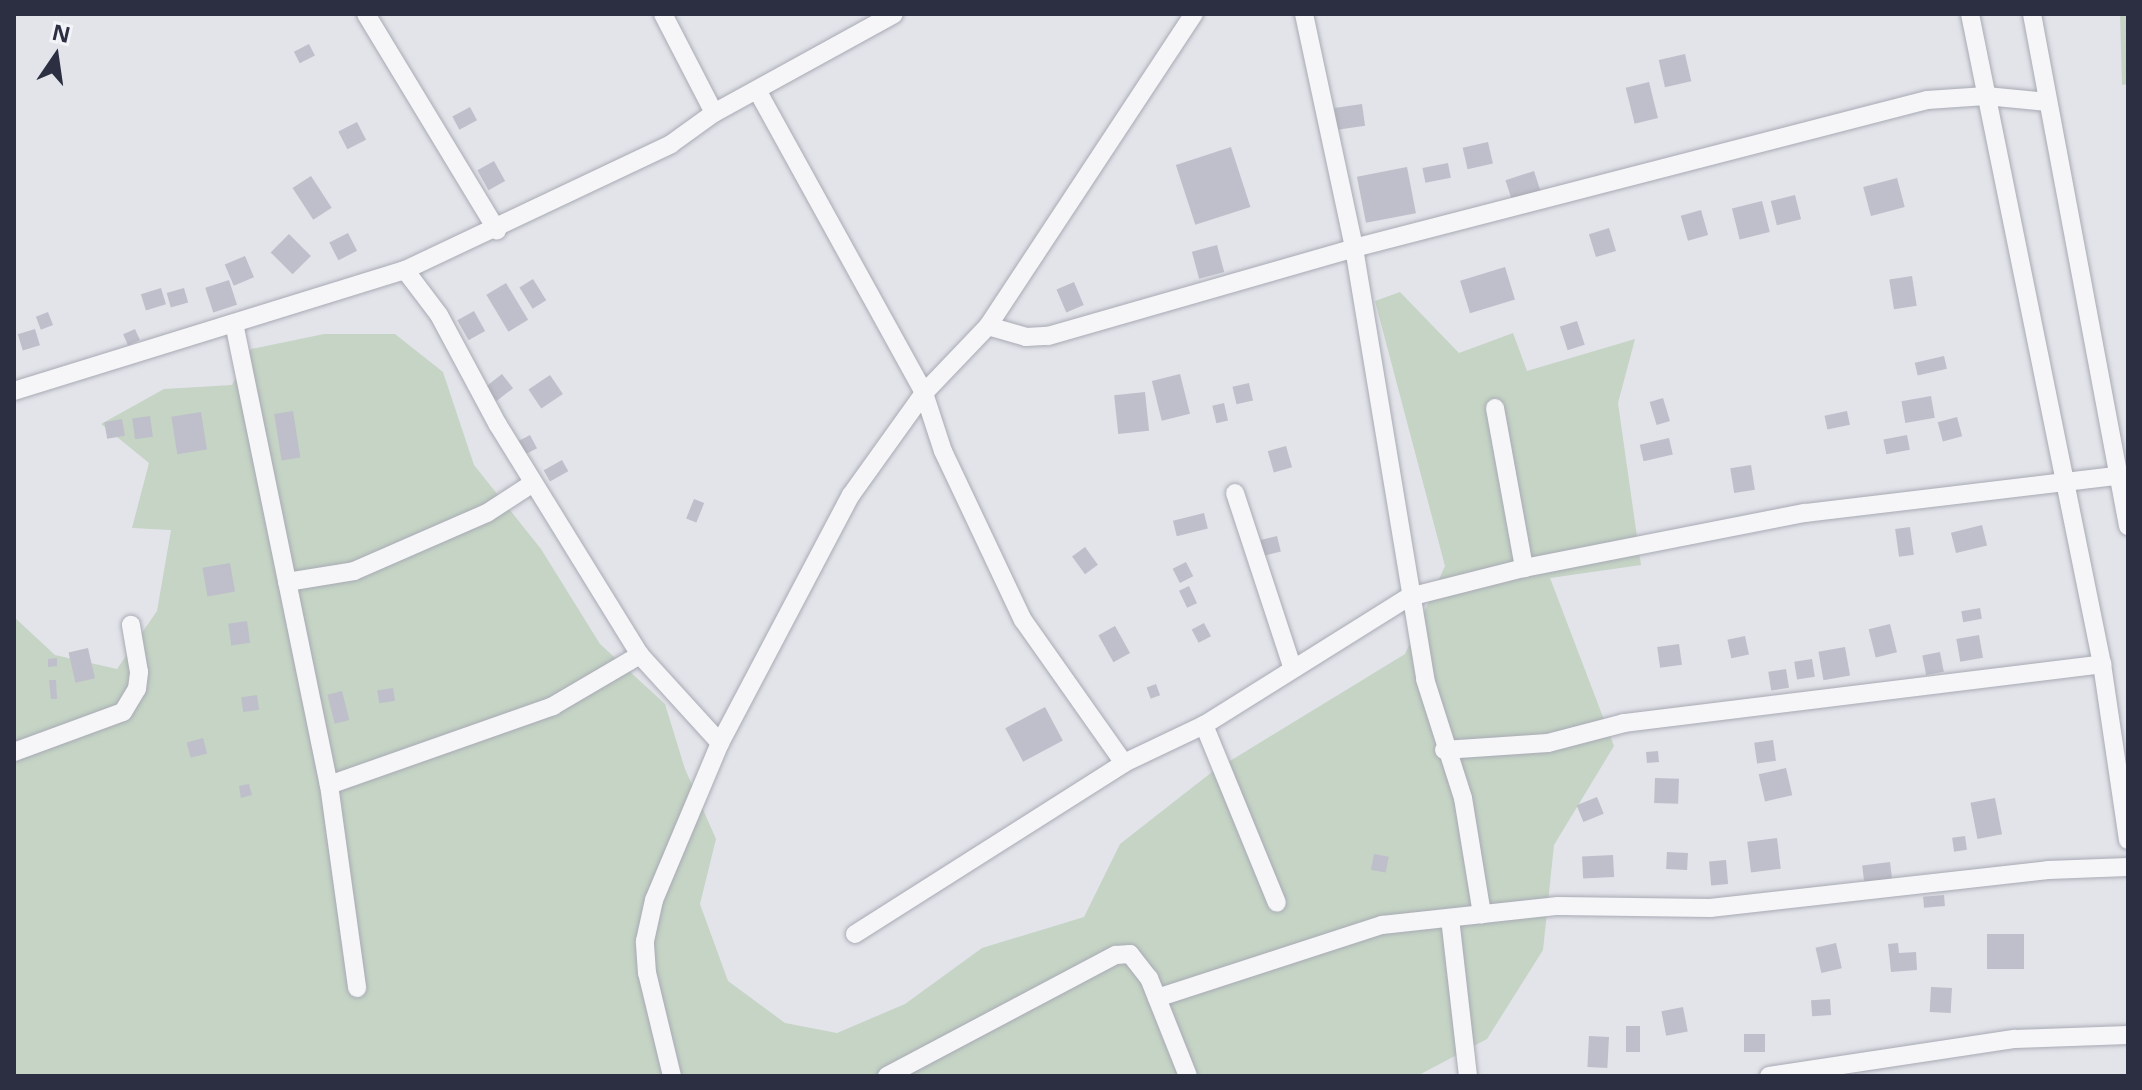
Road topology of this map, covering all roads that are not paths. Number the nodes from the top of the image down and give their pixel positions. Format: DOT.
graph roads {
  1 [pos="366,14"];
  2 [pos="663,14"];
  3 [pos="894,14"];
  4 [pos="1194,14"];
  5 [pos="1304,14"];
  6 [pos="1970,14"];
  7 [pos="2032,14"];
  8 [pos="757,90"];
  9 [pos="1986,96"];
  10 [pos="2048,102"];
  11 [pos="714,113"];
  12 [pos="497,230"];
  13 [pos="1354,248"];
  14 [pos="405,270"];
  15 [pos="234,323"];
  16 [pos="988,326"];
  17 [pos="14,391"];
  18 [pos="924,393"];
  19 [pos="1495,408"];
  20 [pos="2117,476"];
  21 [pos="533,483"];
  22 [pos="2062,484"];
  23 [pos="1235,493"];
  24 [pos="2128,526"];
  25 [pos="1524,568"];
  26 [pos="287,582"];
  27 [pos="1409,597"];
  28 [pos="131,625"];
  29 [pos="640,655"];
  30 [pos="2102,664"];
  31 [pos="1293,669"];
  32 [pos="1204,725"];
  33 [pos="720,743"];
  34 [pos="1444,750"];
  35 [pos="14,752"];
  36 [pos="1124,763"];
  37 [pos="329,785"];
  38 [pos="2128,840"];
  39 [pos="2128,867"];
  40 [pos="1277,903"];
  41 [pos="1482,914"];
  42 [pos="1450,918"];
  43 [pos="855,934"];
  44 [pos="357,988"];
  45 [pos="1157,998"];
  46 [pos="2128,1035"];
  47 [pos="921,1068"];
  48 [pos="1817,1072"];
  49 [pos="672,1076"];
  50 [pos="887,1076"];
  51 [pos="1188,1076"];
  52 [pos="1468,1076"];
  53 [pos="1769,1076"];
  1 -- 12 [label="street"];
  2 -- 11 [label="street"];
  3 -- 8 [label="street"];
  4 -- 16 [label="street"];
  5 -- 13 [label="street"];
  6 -- 9 [label="street"];
  7 -- 10 [label="street"];
  8 -- 11 [label="street"];
  8 -- 18 [label="street"];
  9 -- 10 [label="street"];
  9 -- 13 [label="street"];
  9 -- 22 [label="street"];
  10 -- 20 [label="street"];
  11 -- 12 [label="street"];
  12 -- 14 [label="street"];
  13 -- 16 [label="street"];
  13 -- 27 [label="street"];
  14 -- 15 [label="street"];
  14 -- 21 [label="street"];
  15 -- 17 [label="street"];
  15 -- 26 [label="street"];
  16 -- 18 [label="street"];
  18 -- 33 [label="street"];
  18 -- 36 [label="street"];
  19 -- 25 [label="street"];
  20 -- 22 [label="street"];
  20 -- 24 [label="street"];
  21 -- 26 [label="street"];
  21 -- 29 [label="street"];
  22 -- 25 [label="street"];
  22 -- 30 [label="street"];
  23 -- 31 [label="street"];
  25 -- 27 [label="street"];
  26 -- 37 [label="street"];
  27 -- 31 [label="street"];
  27 -- 34 [label="street"];
  28 -- 35 [label="street"];
  29 -- 33 [label="street"];
  29 -- 37 [label="street"];
  30 -- 34 [label="street"];
  30 -- 38 [label="street"];
  31 -- 32 [label="street"];
  32 -- 36 [label="street"];
  32 -- 40 [label="street"];
  33 -- 49 [label="street"];
  34 -- 41 [label="street"];
  36 -- 43 [label="street"];
  37 -- 44 [label="street"];
  39 -- 41 [label="street"];
  41 -- 42 [label="street"];
  42 -- 45 [label="street"];
  42 -- 52 [label="street"];
  45 -- 47 [label="street"];
  45 -- 51 [label="street"];
  46 -- 48 [label="street"];
  47 -- 50 [label="street"];
  48 -- 53 [label="street"];
}
